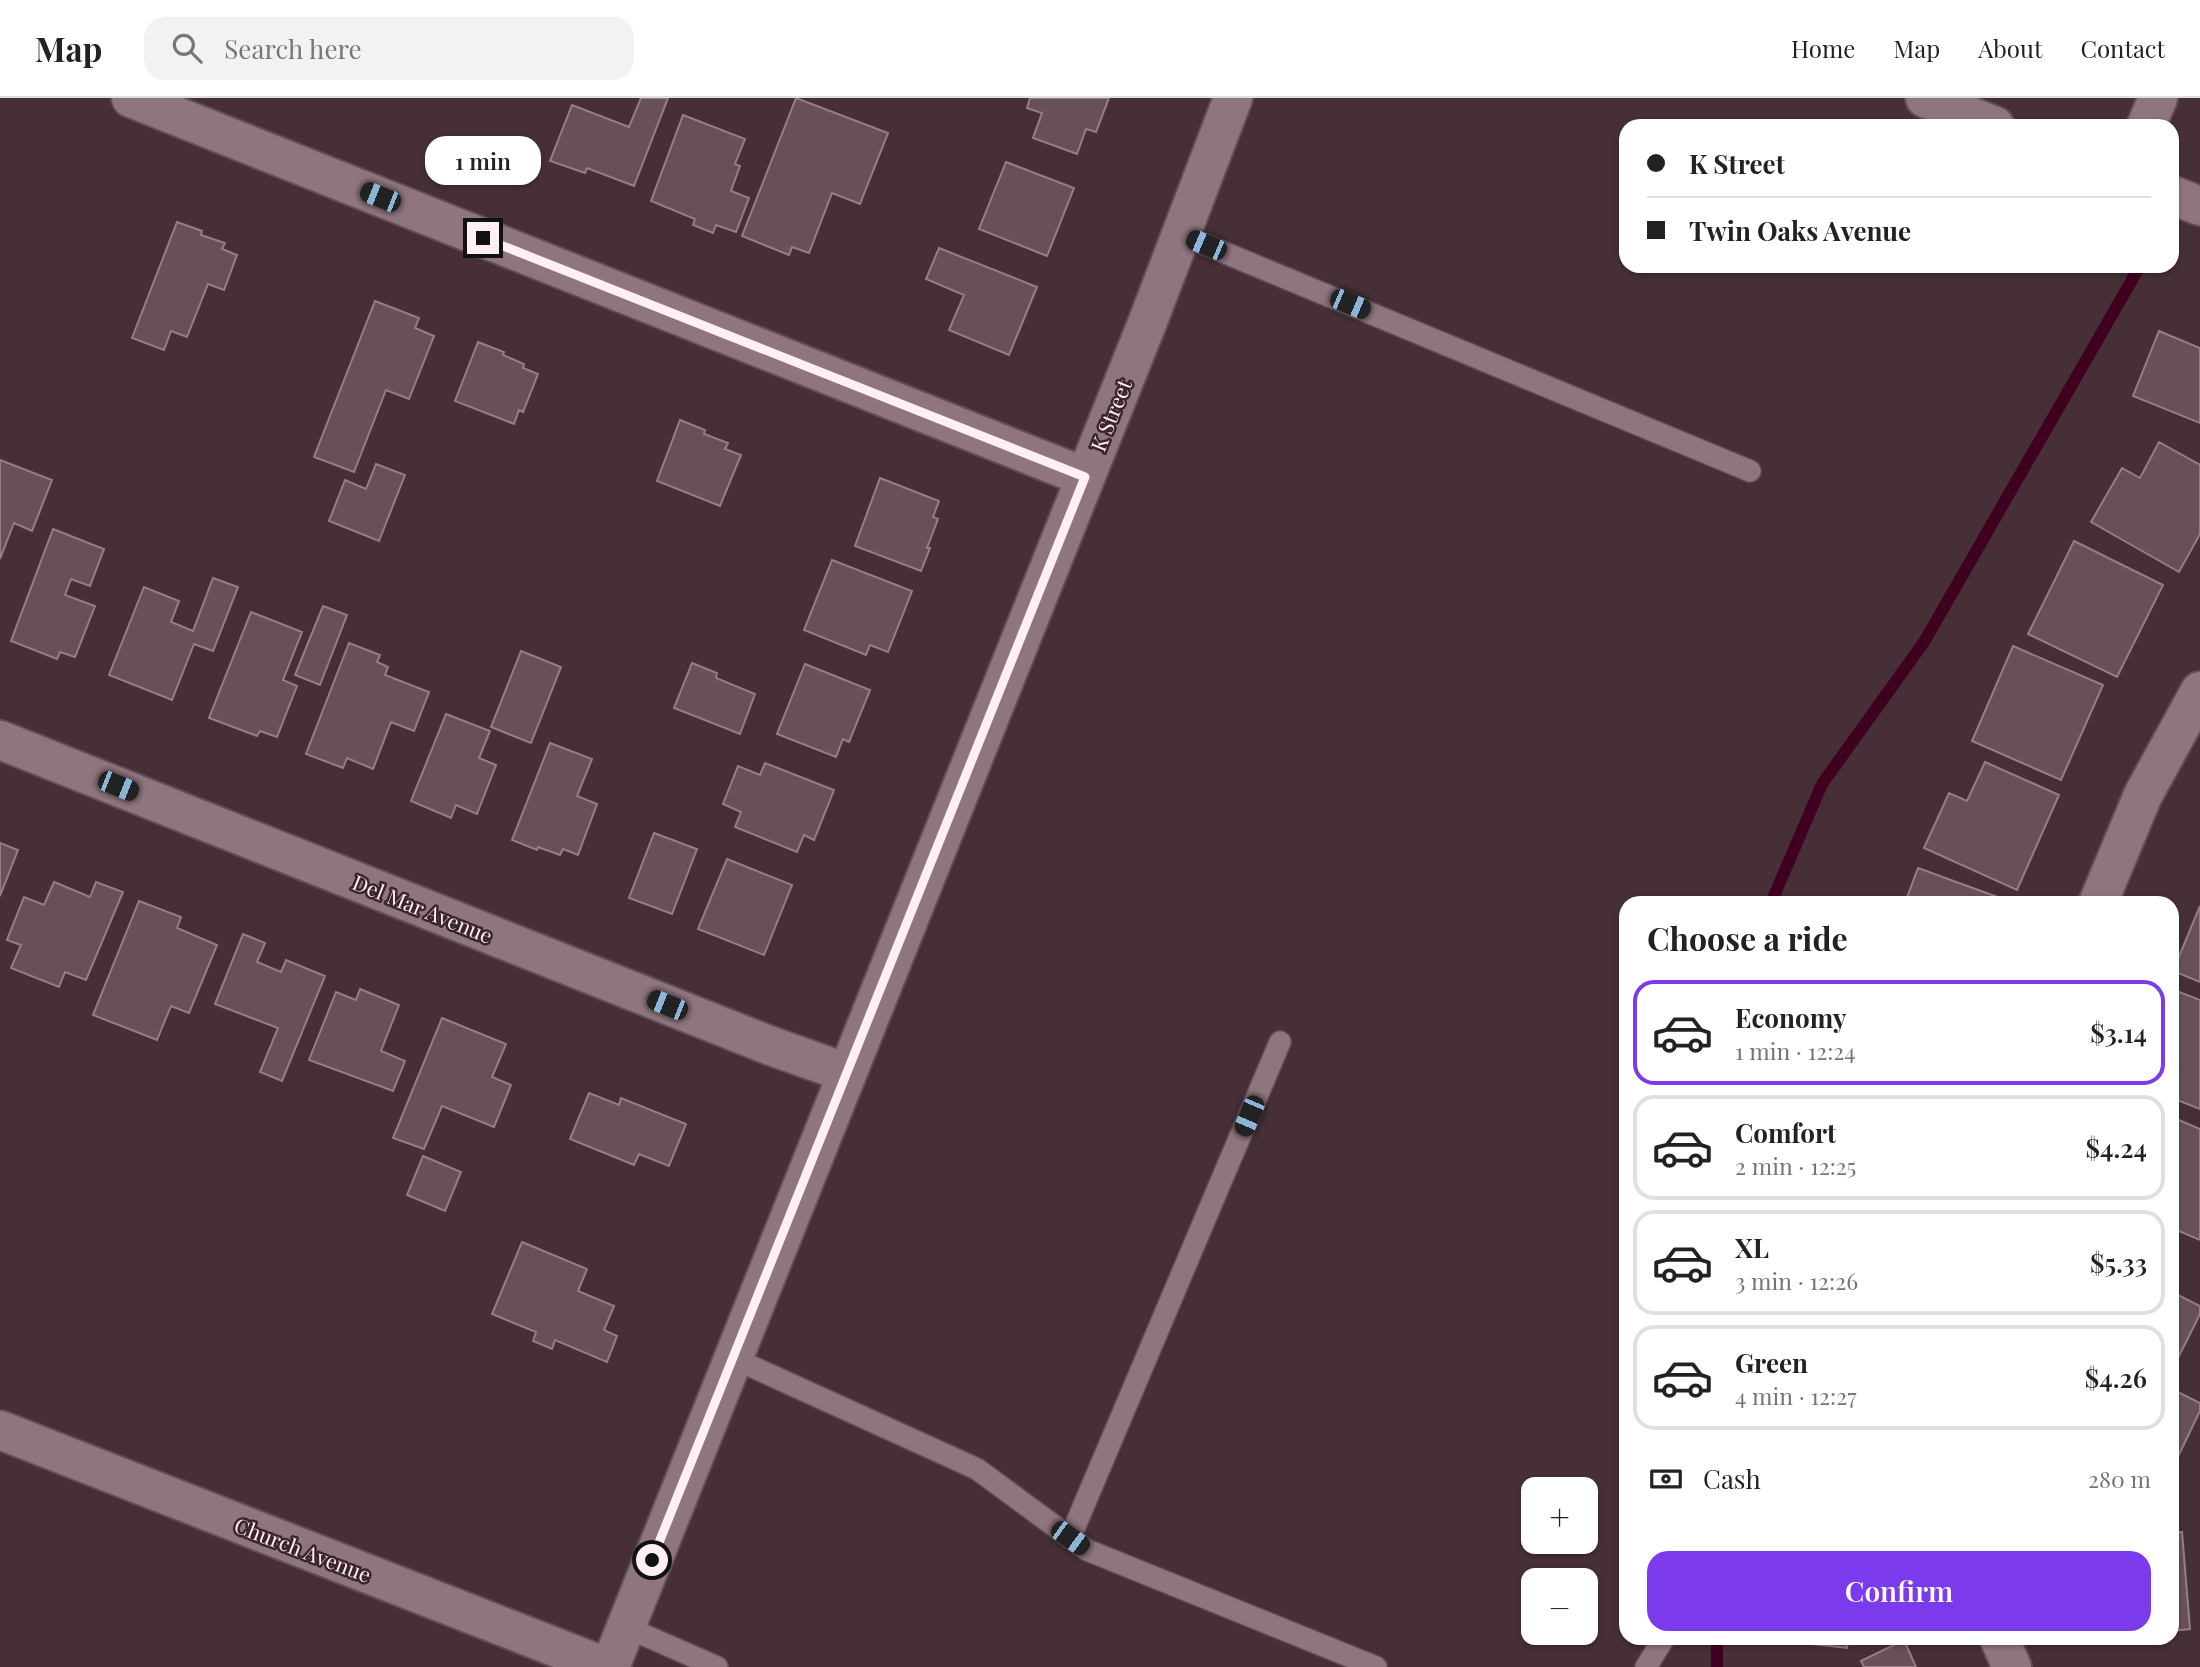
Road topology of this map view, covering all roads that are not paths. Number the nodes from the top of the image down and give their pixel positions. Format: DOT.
graph roads {
  1 [pos="131,98"];
  2 [pos="1233,98"];
  3 [pos="1925,98"];
  4 [pos="2158,98"];
  5 [pos="1978,119"];
  6 [pos="2149,119"];
  7 [pos="2179,198"];
  8 [pos="2200,206"];
  9 [pos="1182,235"];
  10 [pos="1750,471"];
  11 [pos="1085,477"];
  12 [pos="2200,691"];
  13 [pos="0,740"];
  14 [pos="2101,896"];
  15 [pos="1280,1042"];
  16 [pos="847,1073"];
  17 [pos="733,1358"];
  18 [pos="0,1430"];
  19 [pos="1070,1538"];
  20 [pos="626,1627"];
  21 [pos="1660,1645"];
  22 [pos="2002,1645"];
  23 [pos="608,1667"];
  24 [pos="717,1667"];
  25 [pos="1376,1667"];
  26 [pos="1646,1667"];
  27 [pos="2012,1667"];
  1 -- 11 [label="street"];
  2 -- 9 [label="street, K Street"];
  3 -- 5 [label="street"];
  4 -- 6 [label="street"];
  7 -- 8 [label="street"];
  9 -- 10 [label="lane"];
  9 -- 11 [label="street, K Street"];
  11 -- 16 [label="street, K Street"];
  12 -- 14 [label="street"];
  13 -- 16 [label="street, Del Mar Avenue"];
  15 -- 19 [label="lane"];
  16 -- 17 [label="street, K Street"];
  17 -- 19 [label="lane"];
  17 -- 20 [label="street, K Street"];
  18 -- 23 [label="street, Church Avenue"];
  19 -- 25 [label="lane"];
  20 -- 23 [label="street, K Street"];
  20 -- 24 [label="lane"];
  21 -- 26 [label="lane"];
  22 -- 27 [label="street"];
}
